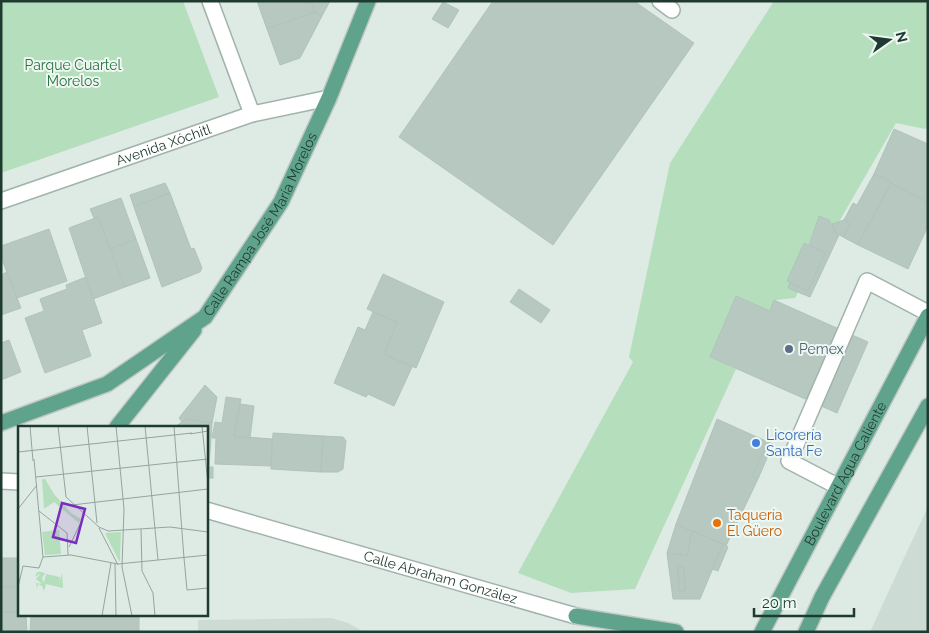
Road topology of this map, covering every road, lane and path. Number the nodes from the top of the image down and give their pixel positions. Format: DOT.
graph roads {
  1 [pos="210,1"];
  2 [pos="368,1"];
  3 [pos="329,98"];
  4 [pos="252,114"];
  5 [pos="1,201"];
  6 [pos="928,314"];
  7 [pos="205,317"];
  8 [pos="928,406"];
  9 [pos="1,422"];
  10 [pos="118,426"];
  11 [pos="1,481"];
  12 [pos="18,482"];
  13 [pos="837,486"];
  14 [pos="208,511"];
  15 [pos="576,616"];
  16 [pos="676,632"];
  17 [pos="762,632"];
  18 [pos="806,632"];
  1 -- 4 [label="street"];
  2 -- 3 [label="main road, Calle Rampa José María Morelos"];
  3 -- 4 [label="street, Avenida Xóchitl"];
  3 -- 7 [label="main road, Calle Rampa José María Morelos"];
  4 -- 5 [label="street, Avenida Xóchitl"];
  6 -- 13 [label="main road, Boulevard Agua Caliente"];
  6 -- 13 [label="street"];
  7 -- 9 [label="main road, Calle Rampa José María Morelos"];
  7 -- 10 [label="main road"];
  8 -- 18 [label="main road"];
  11 -- 12 [label="street"];
  13 -- 17 [label="main road, Boulevard Agua Caliente"];
  14 -- 15 [label="street, Calle Abraham González"];
  15 -- 16 [label="main road, Calle Abraham González"];
}
